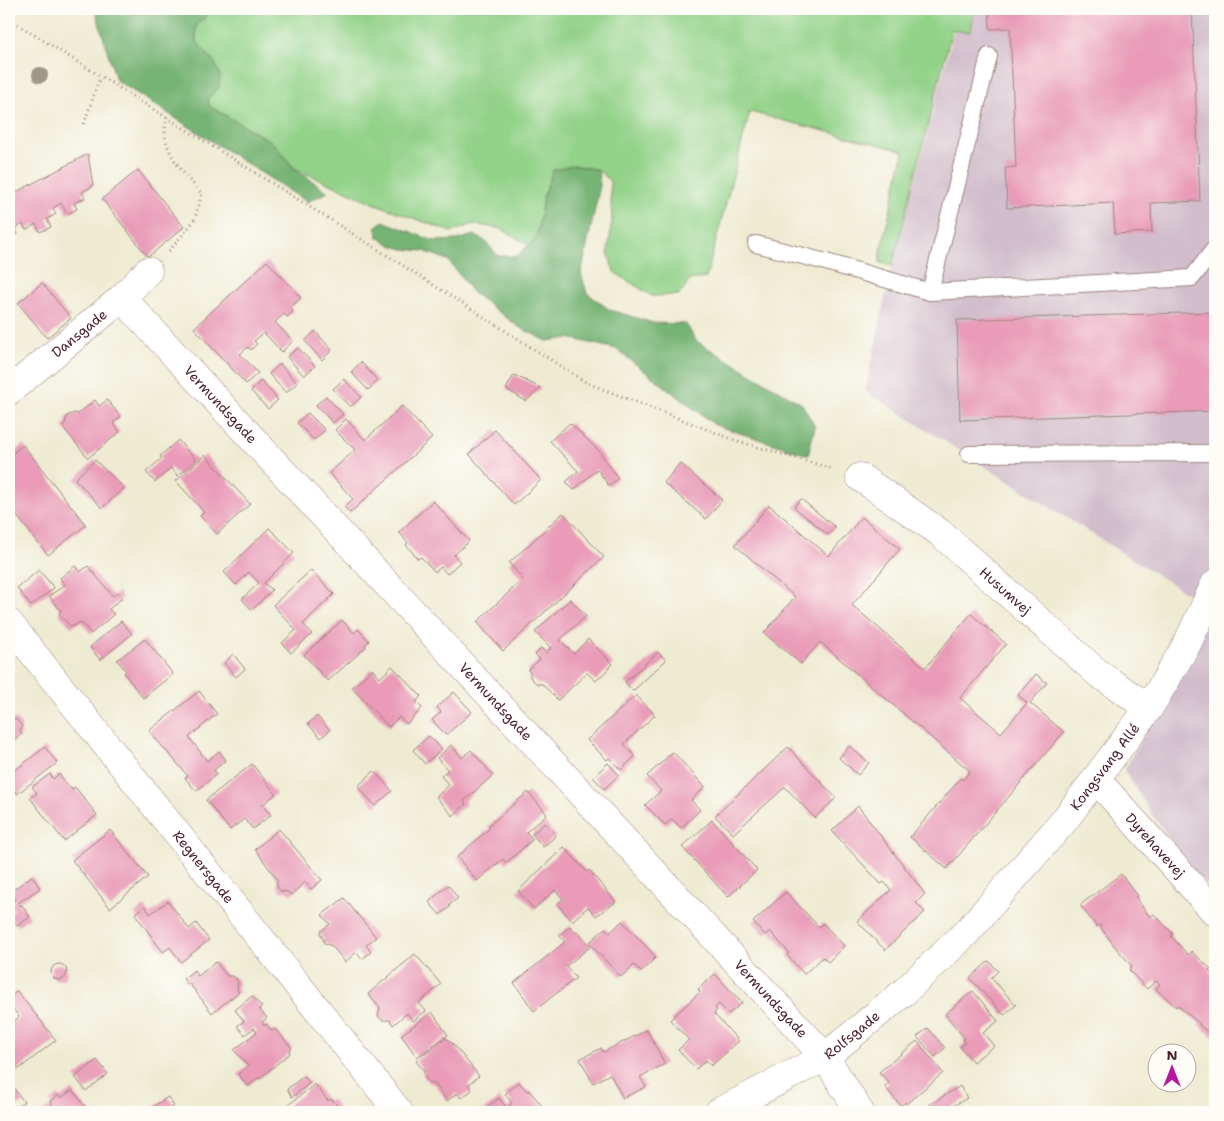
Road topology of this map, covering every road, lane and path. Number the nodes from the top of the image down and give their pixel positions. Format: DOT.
graph roads {
  1 [pos="9,19"];
  2 [pos="989,56"];
  3 [pos="100,77"];
  4 [pos="167,118"];
  5 [pos="84,124"];
  6 [pos="756,244"];
  7 [pos="1215,248"];
  8 [pos="148,271"];
  9 [pos="930,292"];
  10 [pos="122,298"];
  11 [pos="9,391"];
  12 [pos="1215,453"];
  13 [pos="969,454"];
  14 [pos="860,477"];
  15 [pos="1215,584"];
  16 [pos="9,623"];
  17 [pos="1149,708"];
  18 [pos="1096,779"];
  19 [pos="1215,912"];
  20 [pos="967,932"];
  21 [pos="825,1057"];
  22 [pos="399,1112"];
  23 [pos="719,1112"];
  24 [pos="860,1112"];
  1 -- 3 [label="path"];
  2 -- 9 [label="lane"];
  3 -- 4 [label="path"];
  3 -- 5 [label="path"];
  4 -- 8 [label="path"];
  4 -- 14 [label="path"];
  6 -- 9 [label="lane"];
  7 -- 9 [label="lane"];
  8 -- 10 [label="street, Dansgade"];
  10 -- 11 [label="street, Dansgade"];
  10 -- 21 [label="street, Vermundsgade"];
  12 -- 13 [label="lane"];
  14 -- 17 [label="street, Husumvej"];
  15 -- 17 [label="street, Kongsvang Allé"];
  16 -- 22 [label="street, Regnersgade"];
  17 -- 18 [label="street, Kongsvang Allé"];
  18 -- 19 [label="street, Dyrehavevej"];
  18 -- 20 [label="street, Kongsvang Allé"];
  20 -- 21 [label="street, Rolfsgade"];
  21 -- 23 [label="street, Rolfsgade"];
  21 -- 24 [label="street, Vermundsgade"];
}
